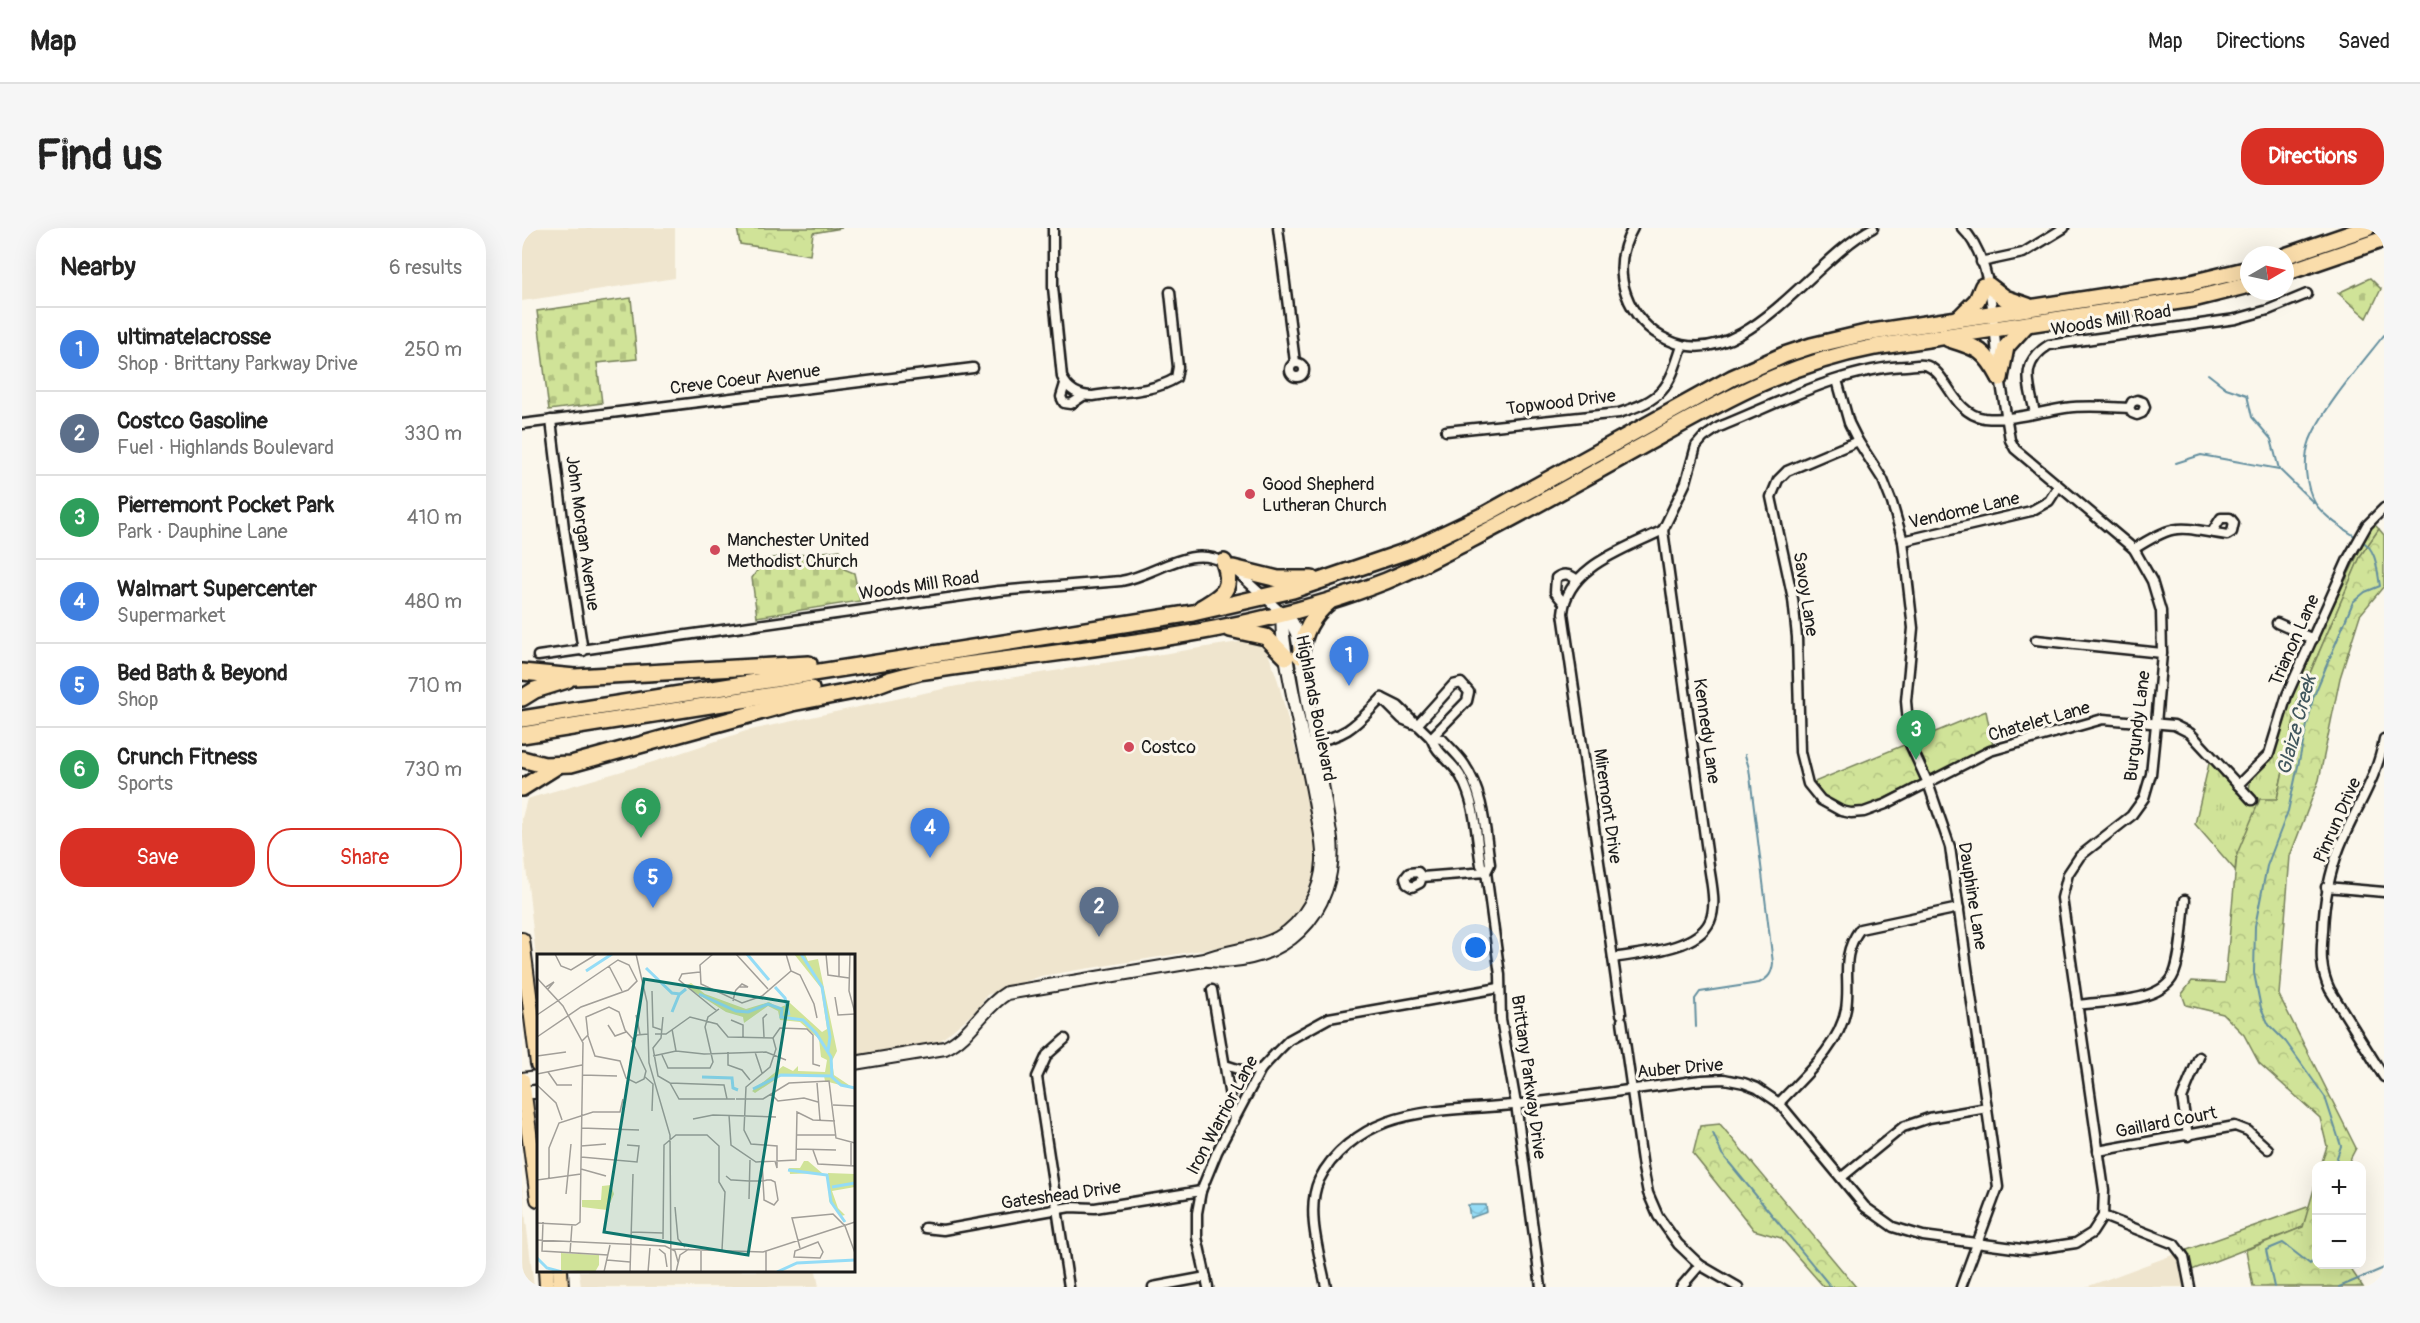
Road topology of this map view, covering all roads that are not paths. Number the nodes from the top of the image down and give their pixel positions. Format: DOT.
graph roads {
  1 [pos="1053,228"];
  2 [pos="1278,228"];
  3 [pos="1633,228"];
  4 [pos="1873,228"];
  5 [pos="1962,228"];
  6 [pos="2064,228"];
  7 [pos="2367,228"];
  8 [pos="2384,239"];
  9 [pos="2294,253"];
  10 [pos="1981,262"];
  11 [pos="2240,270"];
  12 [pos="2294,270"];
  13 [pos="1985,286"];
  14 [pos="2240,287"];
  15 [pos="1170,292"];
  16 [pos="2307,294"];
  17 [pos="2031,307"];
  18 [pos="1959,318"];
  19 [pos="1991,319"];
  20 [pos="2027,324"];
  21 [pos="1942,337"];
  22 [pos="1682,346"];
  23 [pos="1295,362"];
  24 [pos="973,368"];
  25 [pos="2000,378"];
  26 [pos="1837,380"];
  27 [pos="1065,384"];
  28 [pos="1083,396"];
  29 [pos="2130,408"];
  30 [pos="2035,413"];
  31 [pos="2006,419"];
  32 [pos="551,420"];
  33 [pos="522,424"];
  34 [pos="1446,431"];
  35 [pos="1858,441"];
  36 [pos="2058,487"];
  37 [pos="2384,508"];
  38 [pos="1663,530"];
  39 [pos="2212,532"];
  40 [pos="1903,541"];
  41 [pos="2134,549"];
  42 [pos="1228,565"];
  43 [pos="1333,578"];
  44 [pos="1577,580"];
  45 [pos="1293,590"];
  46 [pos="1266,598"];
  47 [pos="1332,600"];
  48 [pos="1564,603"];
  49 [pos="1193,613"];
  50 [pos="1283,614"];
  51 [pos="2277,623"];
  52 [pos="1221,628"];
  53 [pos="2313,639"];
  54 [pos="2036,640"];
  55 [pos="583,651"];
  56 [pos="2162,653"];
  57 [pos="538,656"];
  58 [pos="1293,656"];
  59 [pos="894,660"];
  60 [pos="522,672"];
  61 [pos="575,677"];
  62 [pos="888,680"];
  63 [pos="522,698"];
  64 [pos="522,719"];
  65 [pos="550,723"];
  66 [pos="2156,724"];
  67 [pos="1417,725"];
  68 [pos="522,735"];
  69 [pos="1431,738"];
  70 [pos="2384,739"];
  71 [pos="1309,743"];
  72 [pos="522,759"];
  73 [pos="557,766"];
  74 [pos="1928,783"];
  75 [pos="2238,784"];
  76 [pos="522,788"];
  77 [pos="1821,800"];
  78 [pos="2252,800"];
  79 [pos="1486,872"];
  80 [pos="1422,878"];
  81 [pos="2326,887"];
  82 [pos="2384,892"];
  83 [pos="2185,900"];
  84 [pos="1959,908"];
  85 [pos="522,940"];
  86 [pos="1613,958"];
  87 [pos="1499,988"];
  88 [pos="1212,990"];
  89 [pos="2077,1005"];
  90 [pos="537,1037"];
  91 [pos="1065,1039"];
  92 [pos="2199,1057"];
  93 [pos="855,1063"];
  94 [pos="1225,1065"];
  95 [pos="1262,1069"];
  96 [pos="537,1077"];
  97 [pos="2384,1077"];
  98 [pos="523,1084"];
  99 [pos="1632,1089"];
  100 [pos="537,1091"];
  101 [pos="1779,1103"];
  102 [pos="1516,1104"];
  103 [pos="1987,1108"];
  104 [pos="1234,1121"];
  105 [pos="2188,1136"];
  106 [pos="2268,1149"];
  107 [pos="2098,1151"];
  108 [pos="1842,1177"];
  109 [pos="537,1191"];
  110 [pos="1200,1191"];
  111 [pos="1056,1210"];
  112 [pos="2103,1216"];
  113 [pos="925,1228"];
  114 [pos="1978,1245"];
  115 [pos="1700,1265"];
  116 [pos="546,1272"];
  117 [pos="560,1272"];
  118 [pos="1206,1277"];
  119 [pos="547,1287"];
  120 [pos="561,1287"];
  121 [pos="1068,1287"];
  122 [pos="1153,1287"];
  123 [pos="1208,1287"];
  124 [pos="1326,1287"];
  125 [pos="1541,1287"];
  126 [pos="1681,1287"];
  127 [pos="1738,1287"];
  128 [pos="1961,1287"];
  129 [pos="2190,1287"];
  1 -- 27 [label="street"];
  2 -- 23 [label="street"];
  3 -- 22 [label="street"];
  4 -- 22 [label="street"];
  5 -- 10 [label="street, Burgundy Lane"];
  6 -- 10 [label="street"];
  7 -- 9 [label="highway"];
  8 -- 12 [label="highway"];
  10 -- 13 [label="street, Burgundy Lane"];
  11 -- 17 [label="highway"];
  13 -- 17 [label="highway"];
  13 -- 18 [label="highway"];
  13 -- 19 [label="street, Burgundy Lane"];
  14 -- 20 [label="highway"];
  15 -- 28 [label="street"];
  16 -- 30 [label="street, Woods Mill Road"];
  17 -- 19 [label="highway"];
  18 -- 19 [label="highway"];
  18 -- 43 [label="highway"];
  19 -- 20 [label="highway"];
  19 -- 21 [label="highway"];
  19 -- 25 [label="street, Burgundy Lane"];
  20 -- 25 [label="highway"];
  21 -- 25 [label="highway"];
  21 -- 47 [label="highway"];
  22 -- 34 [label="street, Topwood Drive"];
  24 -- 32 [label="street, Creve Coeur Avenue"];
  25 -- 31 [label="street, Burgundy Lane"];
  26 -- 31 [label="street"];
  26 -- 35 [label="street, Dauphine Lane"];
  26 -- 38 [label="street"];
  27 -- 28 [label="street"];
  27 -- 28 [label="street"];
  29 -- 30 [label="street"];
  30 -- 31 [label="street"];
  31 -- 36 [label="street, Burgundy Lane"];
  32 -- 33 [label="street, Creve Coeur Avenue"];
  32 -- 55 [label="street, John Morgan Avenue"];
  35 -- 40 [label="street, Dauphine Lane"];
  35 -- 77 [label="street, Savoy Lane"];
  36 -- 40 [label="street, Vendome Lane"];
  36 -- 41 [label="street, Burgundy Lane"];
  37 -- 53 [label="street, Trianon Lane"];
  38 -- 44 [label="street, Miremont Drive"];
  38 -- 86 [label="street, Kennedy Lane"];
  39 -- 41 [label="street"];
  40 -- 74 [label="street, Dauphine Lane"];
  41 -- 56 [label="street, Burgundy Lane"];
  42 -- 43 [label="highway"];
  42 -- 46 [label="street"];
  42 -- 49 [label="highway"];
  42 -- 55 [label="street, Woods Mill Road"];
  43 -- 45 [label="highway"];
  44 -- 48 [label="street, Miremont Drive"];
  44 -- 48 [label="street, Miremont Drive"];
  45 -- 46 [label="highway"];
  45 -- 50 [label="highway"];
  46 -- 49 [label="highway"];
  46 -- 50 [label="street"];
  47 -- 50 [label="highway"];
  47 -- 58 [label="highway"];
  48 -- 86 [label="street, Miremont Drive"];
  49 -- 59 [label="highway"];
  50 -- 52 [label="highway"];
  50 -- 58 [label="street, Highlands Boulevard"];
  51 -- 53 [label="street"];
  52 -- 58 [label="highway"];
  52 -- 62 [label="highway"];
  53 -- 75 [label="street, Trianon Lane"];
  54 -- 56 [label="street"];
  55 -- 57 [label="street, Woods Mill Road"];
  56 -- 66 [label="street, Burgundy Lane"];
  58 -- 71 [label="street, Highlands Boulevard"];
  59 -- 61 [label="highway"];
  59 -- 65 [label="highway"];
  60 -- 61 [label="highway"];
  61 -- 63 [label="highway"];
  62 -- 65 [label="highway"];
  62 -- 73 [label="highway"];
  64 -- 65 [label="highway"];
  65 -- 68 [label="highway"];
  66 -- 74 [label="street, Chatelet Lane"];
  66 -- 75 [label="street, Chatelet Lane"];
  66 -- 89 [label="street, Burgundy Lane"];
  67 -- 69 [label="street, Brittany Parkway Drive"];
  67 -- 69 [label="street"];
  67 -- 71 [label="street, Brittany Parkway Drive"];
  69 -- 79 [label="street, Brittany Parkway Drive"];
  70 -- 81 [label="street, Pinrun Drive"];
  71 -- 93 [label="street, Highlands Boulevard"];
  72 -- 73 [label="highway"];
  73 -- 76 [label="highway"];
  74 -- 77 [label="street, Chatelet Lane"];
  74 -- 84 [label="street, Dauphine Lane"];
  75 -- 78 [label="street, Chatelet Lane"];
  79 -- 80 [label="street"];
  79 -- 87 [label="street, Brittany Parkway Drive"];
  81 -- 82 [label="street"];
  81 -- 97 [label="street, Pinrun Drive"];
  83 -- 89 [label="street"];
  84 -- 101 [label="street"];
  84 -- 103 [label="street, Dauphine Lane"];
  85 -- 90 [label="main road"];
  86 -- 99 [label="street, Miremont Drive"];
  87 -- 95 [label="street, Iron Warrior Lane"];
  87 -- 102 [label="street, Brittany Parkway Drive"];
  88 -- 94 [label="street"];
  89 -- 107 [label="street, Burgundy Lane"];
  91 -- 111 [label="street"];
  92 -- 105 [label="street"];
  94 -- 95 [label="street"];
  94 -- 104 [label="street"];
  95 -- 104 [label="street, Iron Warrior Lane"];
  96 -- 98 [label="street"];
  98 -- 100 [label="street"];
  98 -- 109 [label="main road"];
  99 -- 101 [label="street, Auber Drive"];
  99 -- 102 [label="street, Auber Drive"];
  99 -- 115 [label="street, Miremont Drive"];
  101 -- 108 [label="street, Auber Drive"];
  102 -- 124 [label="street, Auber Drive"];
  102 -- 125 [label="street, Brittany Parkway Drive"];
  103 -- 108 [label="street"];
  103 -- 114 [label="street, Dauphine Lane"];
  104 -- 110 [label="street, Iron Warrior Lane"];
  105 -- 106 [label="street, Gaillard Court"];
  105 -- 107 [label="street, Gaillard Court"];
  107 -- 112 [label="street, Burgundy Lane"];
  108 -- 114 [label="street, Auber Drive"];
  110 -- 111 [label="street, Gateshead Drive"];
  110 -- 118 [label="street, Iron Warrior Lane"];
  111 -- 113 [label="street, Gateshead Drive"];
  111 -- 121 [label="street"];
  112 -- 114 [label="street, Auber Drive"];
  112 -- 129 [label="street"];
  114 -- 128 [label="street, Dauphine Lane"];
  115 -- 126 [label="street"];
  115 -- 127 [label="street, Miremont Drive"];
  116 -- 119 [label="main road"];
  117 -- 120 [label="main road"];
  118 -- 122 [label="street"];
  118 -- 123 [label="street, Iron Warrior Lane"];
}
